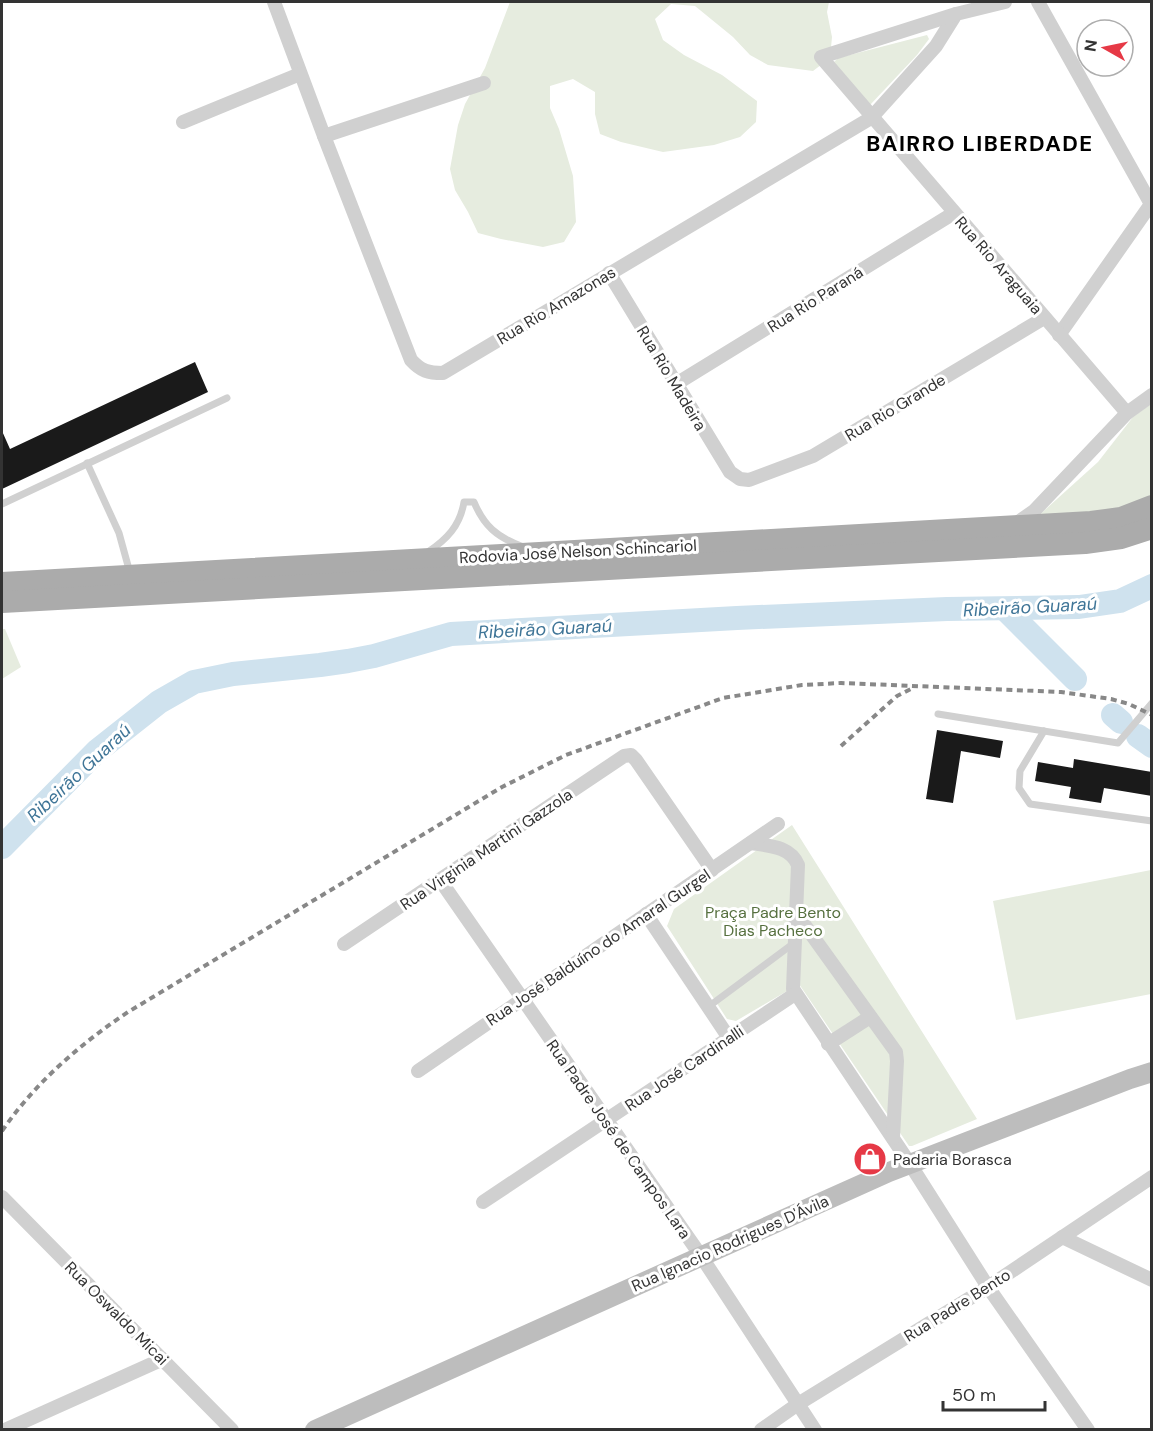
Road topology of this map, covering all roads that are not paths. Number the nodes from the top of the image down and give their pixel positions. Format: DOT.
graph roads {
  1 [pos="274,2"];
  2 [pos="1005,2"];
  3 [pos="1038,2"];
  4 [pos="956,14"];
  5 [pos="300,74"];
  6 [pos="484,83"];
  7 [pos="871,118"];
  8 [pos="183,122"];
  9 [pos="324,136"];
  10 [pos="954,213"];
  11 [pos="609,273"];
  12 [pos="1044,318"];
  13 [pos="1059,335"];
  14 [pos="676,384"];
  15 [pos="1152,395"];
  16 [pos="227,398"];
  17 [pos="1126,413"];
  18 [pos="87,464"];
  19 [pos="740,478"];
  20 [pos="2,504"];
  21 [pos="1152,506"];
  22 [pos="1011,527"];
  23 [pos="1152,528"];
  24 [pos="541,553"];
  25 [pos="416,560"];
  26 [pos="130,576"];
  27 [pos="2,583"];
  28 [pos="2,602"];
  29 [pos="1152,704"];
  30 [pos="938,714"];
  31 [pos="1044,731"];
  32 [pos="1152,821"];
  33 [pos="778,824"];
  34 [pos="751,843"];
  35 [pos="712,870"];
  36 [pos="440,880"];
  37 [pos="796,913"];
  38 [pos="646,914"];
  39 [pos="794,943"];
  40 [pos="344,945"];
  41 [pos="795,994"];
  42 [pos="523,999"];
  43 [pos="708,1007"];
  44 [pos="870,1017"];
  45 [pos="729,1038"];
  46 [pos="828,1044"];
  47 [pos="418,1071"];
  48 [pos="1152,1072"];
  49 [pos="606,1120"];
  50 [pos="893,1138"];
  51 [pos="910,1164"];
  52 [pos="1152,1177"];
  53 [pos="2,1197"];
  54 [pos="483,1202"];
  55 [pos="1062,1237"];
  56 [pos="701,1256"];
  57 [pos="1152,1280"];
  58 [pos="988,1287"];
  59 [pos="163,1359"];
  60 [pos="798,1404"];
  61 [pos="5,1430"];
  62 [pos="232,1430"];
  63 [pos="315,1430"];
  64 [pos="761,1430"];
  65 [pos="815,1430"];
  66 [pos="1088,1430"];
  1 -- 5 [label="street, Rua Rio Amazonas"];
  2 -- 4 [label="street"];
  3 -- 13 [label="street"];
  4 -- 7 [label="street, Rua Rio Amazonas"];
  4 -- 7 [label="street, Rua Rio Araguaia"];
  5 -- 8 [label="street"];
  5 -- 9 [label="street, Rua Rio Amazonas"];
  6 -- 9 [label="street"];
  7 -- 10 [label="street, Rua Rio Araguaia"];
  7 -- 11 [label="street, Rua Rio Amazonas"];
  9 -- 11 [label="street, Rua Rio Amazonas"];
  10 -- 12 [label="street, Rua Rio Araguaia"];
  10 -- 14 [label="street, Rua Rio Paraná"];
  11 -- 14 [label="street, Rua Rio Madeira"];
  12 -- 13 [label="street, Rua Rio Araguaia"];
  12 -- 19 [label="street, Rua Rio Grande"];
  13 -- 17 [label="street, Rua Rio Araguaia"];
  14 -- 19 [label="street, Rua Rio Madeira"];
  15 -- 17 [label="street"];
  16 -- 18 [label="lane"];
  17 -- 22 [label="street"];
  18 -- 20 [label="lane"];
  18 -- 26 [label="lane"];
  21 -- 22 [label="main road, Rodovia José Nelson Schincariol"];
  22 -- 24 [label="main road, Rodovia José Nelson Schincariol"];
  23 -- 28 [label="main road, Rodovia José Nelson Schincariol"];
  24 -- 25 [label="main road, Rodovia José Nelson Schincariol"];
  24 -- 25 [label="lane"];
  25 -- 26 [label="main road, Rodovia José Nelson Schincariol"];
  26 -- 27 [label="main road, Rodovia José Nelson Schincariol"];
  29 -- 31 [label="lane"];
  30 -- 31 [label="lane"];
  31 -- 32 [label="lane"];
  33 -- 34 [label="street, Rua José Balduíno do Amaral Gurgel"];
  34 -- 35 [label="street, Rua José Balduíno do Amaral Gurgel"];
  34 -- 37 [label="street"];
  35 -- 36 [label="street, Rua Virginia Martini Gazzola"];
  35 -- 38 [label="street, Rua José Balduíno do Amaral Gurgel"];
  36 -- 40 [label="street, Rua Virginia Martini Gazzola"];
  36 -- 42 [label="street, Rua Padre José de Campos Lara"];
  37 -- 39 [label="street"];
  37 -- 44 [label="street"];
  38 -- 42 [label="street, Rua José Balduíno do Amaral Gurgel"];
  38 -- 43 [label="street"];
  39 -- 41 [label="street"];
  39 -- 43 [label="lane"];
  41 -- 45 [label="street, Rua José Cardinalli"];
  41 -- 46 [label="street"];
  42 -- 47 [label="street, Rua José Balduíno do Amaral Gurgel"];
  42 -- 49 [label="street, Rua Padre José de Campos Lara"];
  43 -- 45 [label="street"];
  44 -- 46 [label="street"];
  44 -- 50 [label="street"];
  45 -- 49 [label="street, Rua José Cardinalli"];
  46 -- 50 [label="street"];
  48 -- 51 [label="street, Rua Ignacio Rodrigues D'Ávila"];
  49 -- 54 [label="street, Rua José Cardinalli"];
  49 -- 56 [label="street, Rua Padre José de Campos Lara"];
  50 -- 51 [label="street"];
  51 -- 56 [label="street, Rua Ignacio Rodrigues D'Ávila"];
  51 -- 58 [label="street"];
  52 -- 55 [label="street, Rua Padre Bento"];
  53 -- 59 [label="street, Rua Oswaldo Micai"];
  55 -- 57 [label="street"];
  55 -- 58 [label="street, Rua Padre Bento"];
  56 -- 60 [label="street, Rua Padre José de Campos Lara"];
  56 -- 63 [label="street, Rua Ignacio Rodrigues D'Ávila"];
  58 -- 60 [label="street, Rua Padre Bento"];
  58 -- 66 [label="street"];
  59 -- 61 [label="street"];
  59 -- 62 [label="street, Rua Oswaldo Micai"];
  60 -- 64 [label="street, Rua Padre Bento"];
  60 -- 65 [label="street, Rua Padre José de Campos Lara"];
}
